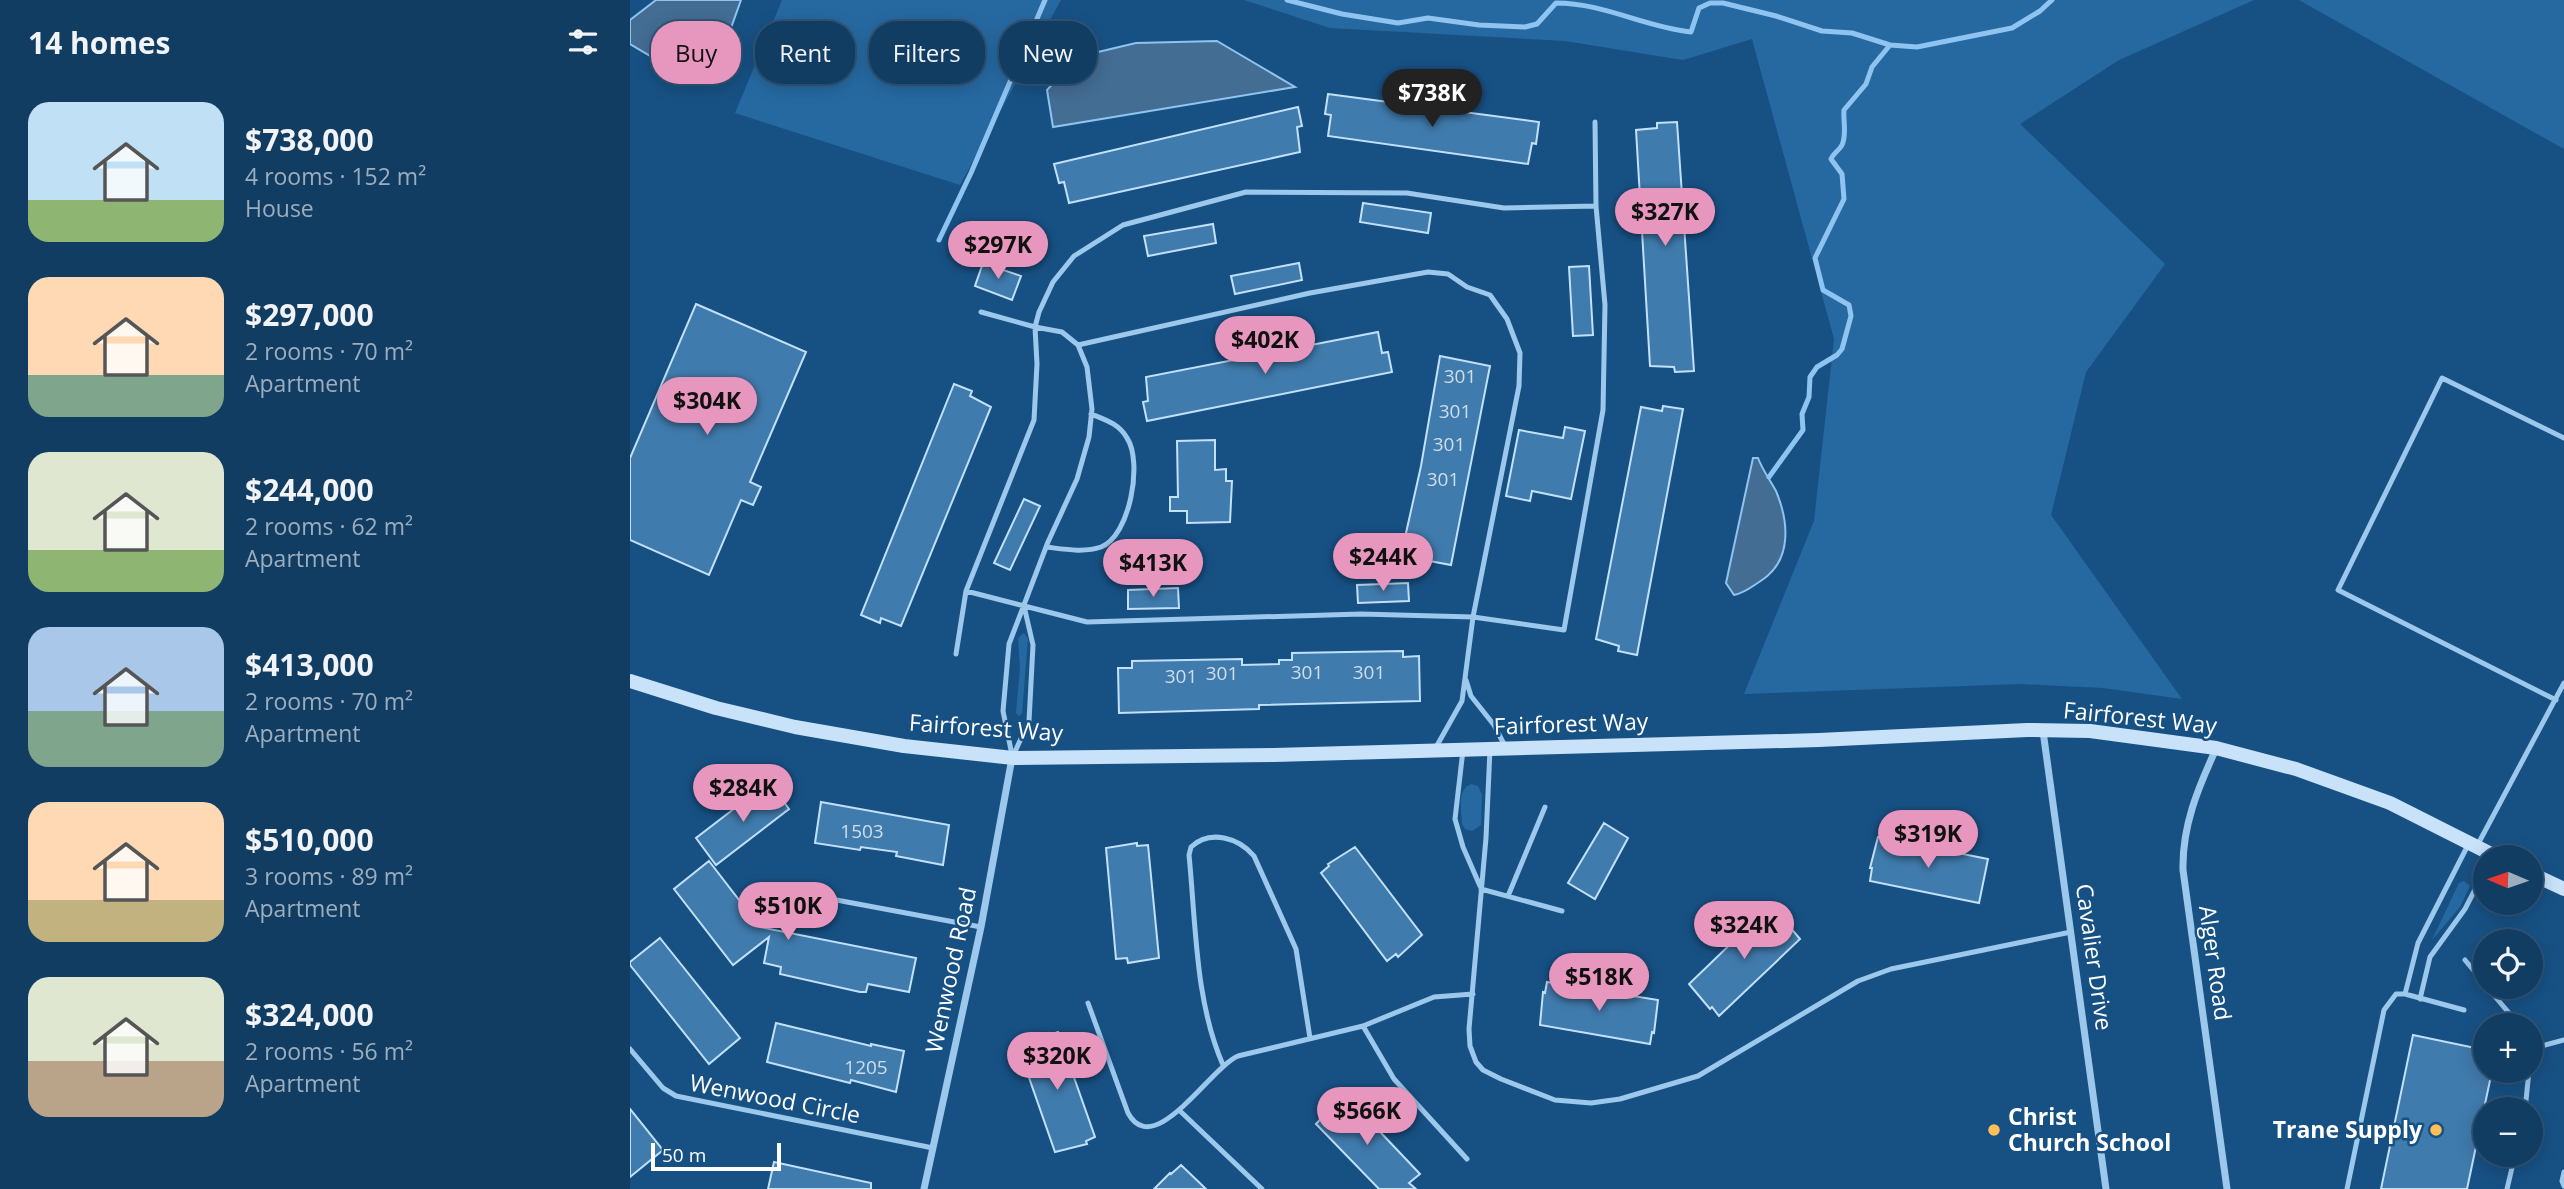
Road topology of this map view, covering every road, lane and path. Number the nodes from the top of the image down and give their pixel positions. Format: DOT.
graph roads {
  1 [pos="1595,122"];
  2 [pos="1596,206"];
  3 [pos="981,313"];
  4 [pos="1035,327"];
  5 [pos="1078,345"];
  6 [pos="1091,414"];
  7 [pos="2564,438"];
  8 [pos="1046,547"];
  9 [pos="966,591"];
  10 [pos="1024,606"];
  11 [pos="1473,617"];
  12 [pos="956,654"];
  13 [pos="1465,677"];
  14 [pos="630,681"];
  15 [pos="2564,682"];
  16 [pos="2556,700"];
  17 [pos="2043,731"];
  18 [pos="1506,748"];
  19 [pos="2216,748"];
  20 [pos="1463,749"];
  21 [pos="1490,749"];
  22 [pos="1434,750"];
  23 [pos="1013,758"];
  24 [pos="1545,807"];
  25 [pos="2473,844"];
  26 [pos="2543,880"];
  27 [pos="772,888"];
  28 [pos="1481,889"];
  29 [pos="2564,890"];
  30 [pos="2473,893"];
  31 [pos="1508,897"];
  32 [pos="1562,911"];
  33 [pos="981,927"];
  34 [pos="2071,932"];
  35 [pos="2465,960"];
  36 [pos="2473,970"];
  37 [pos="1474,994"];
  38 [pos="2405,994"];
  39 [pos="2420,999"];
  40 [pos="2497,999"];
  41 [pos="1088,1003"];
  42 [pos="2464,1010"];
  43 [pos="2508,1013"];
  44 [pos="1363,1026"];
  45 [pos="1310,1038"];
  46 [pos="2564,1040"];
  47 [pos="2543,1046"];
  48 [pos="630,1049"];
  49 [pos="1223,1065"];
  50 [pos="1179,1110"];
  51 [pos="933,1148"];
  52 [pos="1467,1159"];
  53 [pos="2512,1167"];
  54 [pos="2564,1172"];
  55 [pos="2564,1186"];
  56 [pos="924,1189"];
  57 [pos="1262,1189"];
  58 [pos="2106,1189"];
  59 [pos="2227,1189"];
  60 [pos="2347,1189"];
  61 [pos="2507,1189"];
  1 -- 2 [label="lane"];
  2 -- 4 [label="lane"];
  2 -- 11 [label="lane"];
  3 -- 4 [label="lane"];
  4 -- 5 [label="lane"];
  4 -- 9 [label="lane"];
  5 -- 6 [label="lane"];
  5 -- 11 [label="lane"];
  6 -- 8 [label="lane"];
  6 -- 8 [label="lane"];
  7 -- 16 [label="lane"];
  8 -- 10 [label="lane"];
  9 -- 10 [label="lane"];
  9 -- 12 [label="lane"];
  10 -- 11 [label="lane"];
  10 -- 23 [label="lane"];
  10 -- 23 [label="lane"];
  11 -- 13 [label="lane"];
  13 -- 18 [label="lane"];
  13 -- 22 [label="lane"];
  14 -- 23 [label="main road, Fairforest Way"];
  15 -- 16 [label="lane"];
  16 -- 25 [label="lane"];
  17 -- 18 [label="main road, Fairforest Way"];
  17 -- 19 [label="main road, Fairforest Way"];
  17 -- 34 [label="street, Cavalier Drive"];
  18 -- 21 [label="main road, Fairforest Way"];
  19 -- 25 [label="main road, Fairforest Way"];
  19 -- 59 [label="street, Alger Road"];
  20 -- 21 [label="main road, Fairforest Way"];
  20 -- 22 [label="main road, Fairforest Way"];
  20 -- 28 [label="lane"];
  21 -- 28 [label="lane"];
  22 -- 23 [label="main road, Fairforest Way"];
  23 -- 33 [label="street, Wenwood Road"];
  24 -- 31 [label="lane"];
  25 -- 38 [label="lane"];
  26 -- 29 [label="main road"];
  27 -- 33 [label="lane"];
  28 -- 31 [label="lane"];
  28 -- 37 [label="lane"];
  30 -- 39 [label="lane"];
  31 -- 32 [label="lane"];
  33 -- 51 [label="street, Wenwood Road"];
  34 -- 37 [label="lane"];
  34 -- 58 [label="street, Cavalier Drive"];
  35 -- 36 [label="lane"];
  37 -- 44 [label="lane"];
  38 -- 39 [label="lane"];
  38 -- 60 [label="lane"];
  39 -- 42 [label="lane"];
  40 -- 43 [label="lane"];
  41 -- 50 [label="lane"];
  44 -- 45 [label="lane"];
  44 -- 52 [label="lane"];
  45 -- 49 [label="lane"];
  45 -- 49 [label="lane"];
  46 -- 47 [label="lane"];
  48 -- 51 [label="lane, Wenwood Circle"];
  49 -- 50 [label="lane"];
  50 -- 57 [label="lane"];
  51 -- 56 [label="street, Wenwood Road"];
  53 -- 61 [label="lane"];
  54 -- 55 [label="lane"];
}
